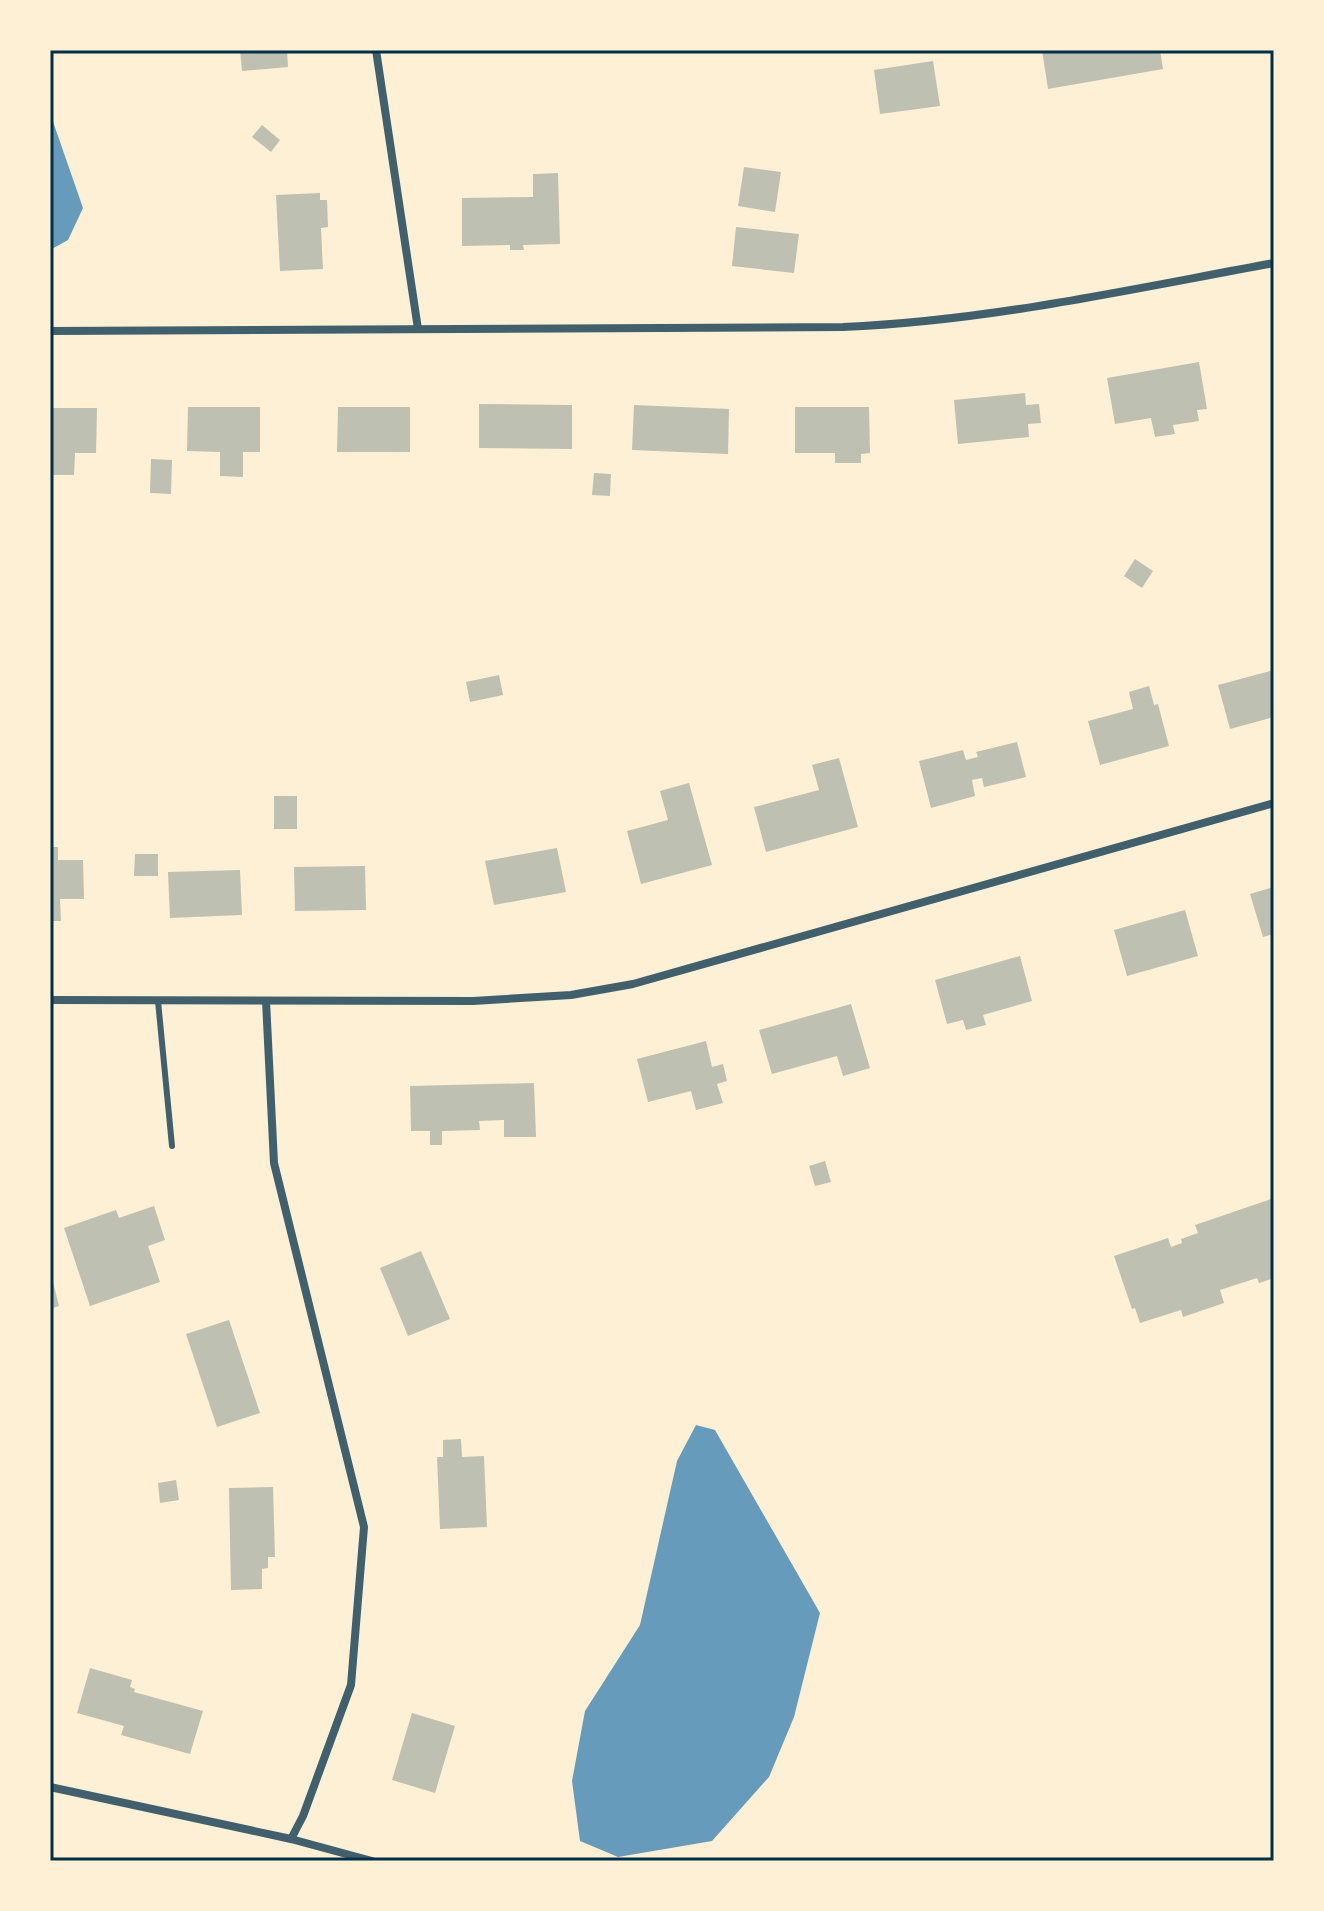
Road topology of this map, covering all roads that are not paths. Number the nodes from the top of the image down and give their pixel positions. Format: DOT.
graph roads {
  1 [pos="376,50"];
  2 [pos="1274,263"];
  3 [pos="418,329"];
  4 [pos="50,331"];
  5 [pos="1274,803"];
  6 [pos="50,1000"];
  7 [pos="158,1001"];
  8 [pos="266,1001"];
  9 [pos="172,1146"];
  10 [pos="50,1787"];
  11 [pos="291,1839"];
  12 [pos="372,1861"];
  1 -- 3 [label="street"];
  2 -- 3 [label="street"];
  3 -- 4 [label="street"];
  5 -- 8 [label="street"];
  6 -- 7 [label="street"];
  7 -- 8 [label="street"];
  7 -- 9 [label="lane"];
  8 -- 11 [label="street"];
  10 -- 11 [label="street"];
  11 -- 12 [label="street"];
}
